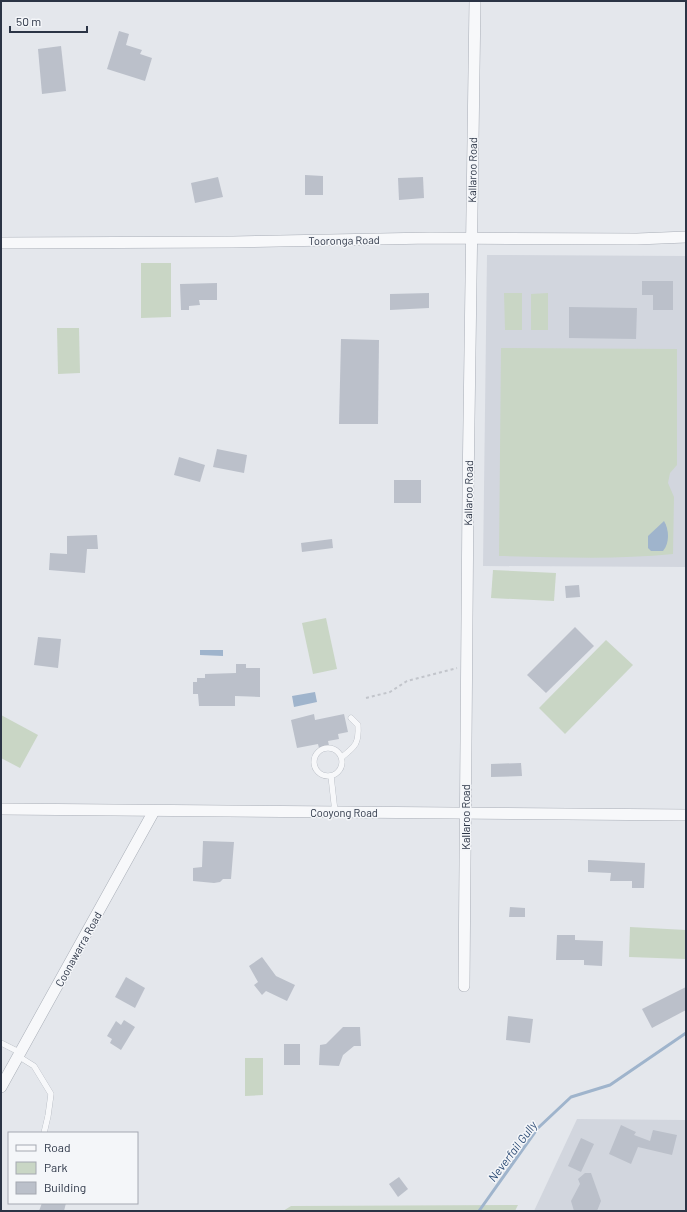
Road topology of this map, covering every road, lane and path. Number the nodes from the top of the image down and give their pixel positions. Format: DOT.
graph roads {
  1 [pos="475,1"];
  2 [pos="686,237"];
  3 [pos="470,238"];
  4 [pos="1,243"];
  5 [pos="465,666"];
  6 [pos="366,698"];
  7 [pos="351,718"];
  8 [pos="342,757"];
  9 [pos="331,776"];
  10 [pos="1,809"];
  11 [pos="154,811"];
  12 [pos="335,812"];
  13 [pos="465,813"];
  14 [pos="686,815"];
  15 [pos="464,986"];
  16 [pos="1,1043"];
  17 [pos="20,1053"];
  18 [pos="1,1087"];
  19 [pos="46,1124"];
  20 [pos="44,1132"];
  21 [pos="50,1132"];
  1 -- 3 [label="street, Kallaroo Road"];
  2 -- 3 [label="street, Tooronga Road"];
  3 -- 4 [label="street, Tooronga Road"];
  3 -- 5 [label="street, Kallaroo Road"];
  5 -- 6 [label="path"];
  5 -- 13 [label="street, Kallaroo Road"];
  7 -- 8 [label="lane"];
  8 -- 9 [label="lane"];
  8 -- 9 [label="lane"];
  9 -- 12 [label="lane"];
  10 -- 11 [label="street, Cooyong Road"];
  11 -- 12 [label="street, Cooyong Road"];
  11 -- 17 [label="street, Coonawarra Road"];
  12 -- 13 [label="street, Cooyong Road"];
  13 -- 14 [label="street, Cooyong Road"];
  13 -- 15 [label="street, Kallaroo Road"];
  16 -- 17 [label="lane"];
  17 -- 18 [label="street, Coonawarra Road"];
  17 -- 19 [label="lane"];
  19 -- 20 [label="lane"];
  19 -- 21 [label="lane"];
}
